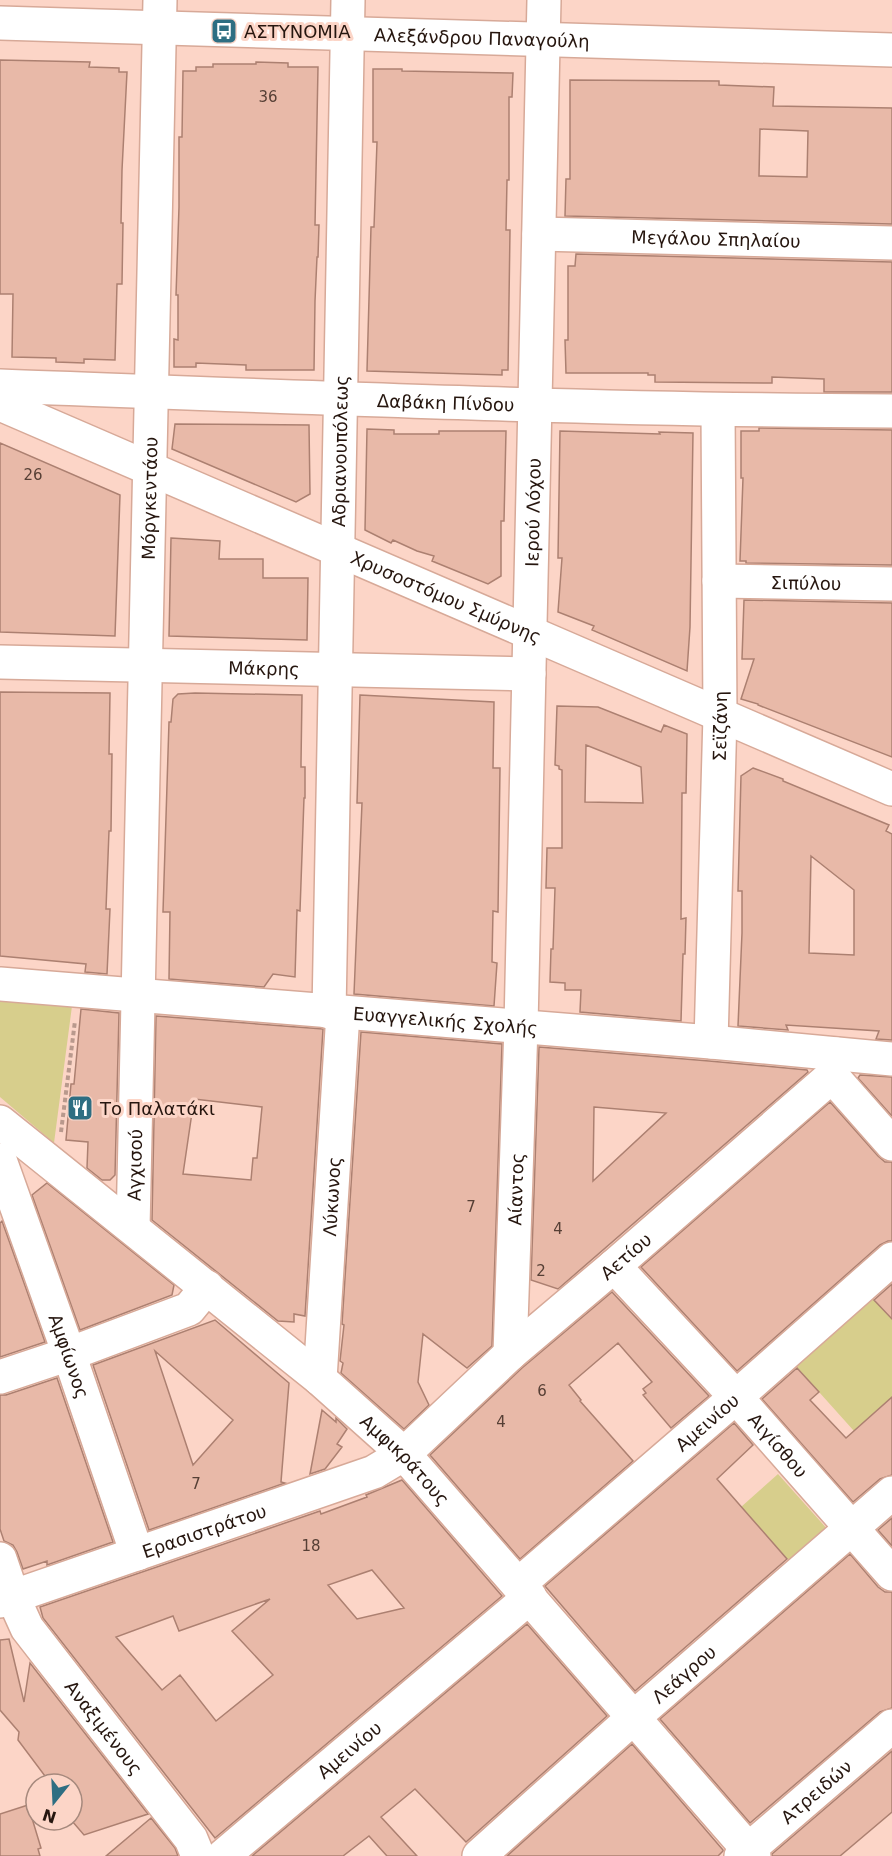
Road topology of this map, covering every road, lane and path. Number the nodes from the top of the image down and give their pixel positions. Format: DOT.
graph roads {
  1 [pos="348,0"];
  2 [pos="544,0"];
  3 [pos="160,14"];
  4 [pos="0,23"];
  5 [pos="347,34"];
  6 [pos="543,40"];
  7 [pos="892,50"];
  8 [pos="539,234"];
  9 [pos="892,243"];
  10 [pos="0,386"];
  11 [pos="152,391"];
  12 [pos="342,399"];
  13 [pos="0,404"];
  14 [pos="535,406"];
  15 [pos="718,410"];
  16 [pos="892,411"];
  17 [pos="150,468"];
  18 [pos="338,551"];
  19 [pos="719,581"];
  20 [pos="892,584"];
  21 [pos="530,633"];
  22 [pos="0,662"];
  23 [pos="146,666"];
  24 [pos="336,670"];
  25 [pos="529,674"];
  26 [pos="720,715"];
  27 [pos="892,789"];
  28 [pos="0,984"];
  29 [pos="78,990"];
  30 [pos="139,994"];
  31 [pos="336,1012"];
  32 [pos="521,1026"];
  33 [pos="711,1042"];
  34 [pos="892,1059"];
  35 [pos="834,1065"];
  36 [pos="4,1143"];
  37 [pos="892,1144"];
  38 [pos="56,1167"];
  39 [pos="133,1228"];
  40 [pos="892,1258"];
  41 [pos="614,1266"];
  42 [pos="207,1287"];
  43 [pos="69,1354"];
  44 [pos="510,1354"];
  45 [pos="0,1377"];
  46 [pos="320,1379"];
  47 [pos="736,1397"];
  48 [pos="404,1455"];
  49 [pos="892,1493"];
  50 [pos="852,1528"];
  51 [pos="136,1554"];
  52 [pos="0,1559"];
  53 [pos="892,1574"];
  54 [pos="524,1591"];
  55 [pos="6,1599"];
  56 [pos="633,1718"];
  57 [pos="892,1726"];
  58 [pos="748,1854"];
  59 [pos="198,1856"];
  60 [pos="223,1856"];
  61 [pos="479,1856"];
  1 -- 5 [label="street, Αδριανουπόλεως"];
  2 -- 6 [label="street, Ιερού Λόχου"];
  3 -- 4 [label="street, Αλεξάνδρου Παναγούλη"];
  3 -- 5 [label="street, Αλεξάνδρου Παναγούλη"];
  3 -- 11 [label="street, Μόργκεντάου"];
  5 -- 6 [label="street, Αλεξάνδρου Παναγούλη"];
  5 -- 12 [label="street, Αδριανουπόλεως"];
  6 -- 7 [label="street, Αλεξάνδρου Παναγούλη"];
  6 -- 8 [label="street, Ιερού Λόχου"];
  8 -- 9 [label="street, Μεγάλου Σπηλαίου"];
  8 -- 14 [label="street, Ιερού Λόχου"];
  10 -- 11 [label="street, Δαβάκη Πίνδου"];
  11 -- 12 [label="street, Δαβάκη Πίνδου"];
  11 -- 17 [label="street, Μόργκεντάου"];
  12 -- 14 [label="street, Δαβάκη Πίνδου"];
  12 -- 18 [label="street, Αδριανουπόλεως"];
  13 -- 17 [label="street, Χρυσοστόμου Σμύρνης"];
  14 -- 15 [label="street, Δαβάκη Πίνδου"];
  14 -- 21 [label="street, Ιερού Λόχου"];
  15 -- 16 [label="street, Δαβάκη Πίνδου"];
  15 -- 19 [label="street, Σεϊζάνη"];
  17 -- 18 [label="street, Χρυσοστόμου Σμύρνης"];
  17 -- 23 [label="street, Μόργκεντάου"];
  18 -- 21 [label="street, Χρυσοστόμου Σμύρνης"];
  18 -- 24 [label="street, Αδριανουπόλεως"];
  19 -- 20 [label="street, Σιπύλου"];
  19 -- 26 [label="street, Σεϊζάνη"];
  21 -- 25 [label="street, Ιερού Λόχου"];
  21 -- 26 [label="street, Χρυσοστόμου Σμύρνης"];
  22 -- 23 [label="street, Μάκρης"];
  23 -- 24 [label="street, Μάκρης"];
  23 -- 30 [label="street, Μόργκεντάου"];
  24 -- 25 [label="street, Μάκρης"];
  24 -- 31 [label="street, Αδριανουπόλεως"];
  25 -- 32 [label="street, Ιερού Λόχου"];
  26 -- 27 [label="street, Χρυσοστόμου Σμύρνης"];
  26 -- 33 [label="street, Σεϊζάνη"];
  28 -- 29 [label="street, Ευαγγελικής Σχολής"];
  29 -- 30 [label="street, Ευαγγελικής Σχολής"];
  29 -- 38 [label="path"];
  30 -- 31 [label="street, Ευαγγελικής Σχολής"];
  30 -- 39 [label="street, Αγχισού"];
  31 -- 32 [label="street, Ευαγγελικής Σχολής"];
  31 -- 46 [label="street, Λύκωνος"];
  32 -- 33 [label="street, Ευαγγελικής Σχολής"];
  32 -- 44 [label="street, Αίαντος"];
  33 -- 35 [label="street, Ευαγγελικής Σχολής"];
  34 -- 35 [label="street, Ευαγγελικής Σχολής"];
  35 -- 37 [label="street"];
  35 -- 41 [label="street, Αετίου"];
  36 -- 38 [label="street, Αμφικράτους"];
  36 -- 43 [label="street, Αμφίωνος"];
  38 -- 39 [label="street, Αμφικράτους"];
  39 -- 42 [label="street, Αμφικράτους"];
  40 -- 47 [label="street, Αμεινίου"];
  41 -- 44 [label="street, Αετίου"];
  41 -- 47 [label="street, Αιγίσθου"];
  42 -- 43 [label="street"];
  42 -- 46 [label="street, Αμφικράτους"];
  43 -- 45 [label="street"];
  43 -- 51 [label="street, Αμφίωνος"];
  44 -- 48 [label="street, Αετίου"];
  46 -- 48 [label="street, Αμφικράτους"];
  47 -- 50 [label="street, Αιγίσθου"];
  47 -- 54 [label="street, Αμεινίου"];
  48 -- 51 [label="street, Ερασιστράτου"];
  48 -- 54 [label="street, Αμφικράτους"];
  49 -- 50 [label="street, Λεάγρου"];
  50 -- 53 [label="street, Αιγίσθου"];
  50 -- 56 [label="street, Λεάγρου"];
  51 -- 55 [label="street, Ερασιστράτου"];
  52 -- 55 [label="street, Αναξιμένους"];
  54 -- 56 [label="street, Αμφικράτους"];
  54 -- 60 [label="street, Αμεινίου"];
  55 -- 59 [label="street, Αναξιμένους"];
  56 -- 58 [label="street, Αμφικράτους"];
  56 -- 61 [label="street, Λεάγρου"];
  57 -- 58 [label="street, Ατρειδών"];
}
